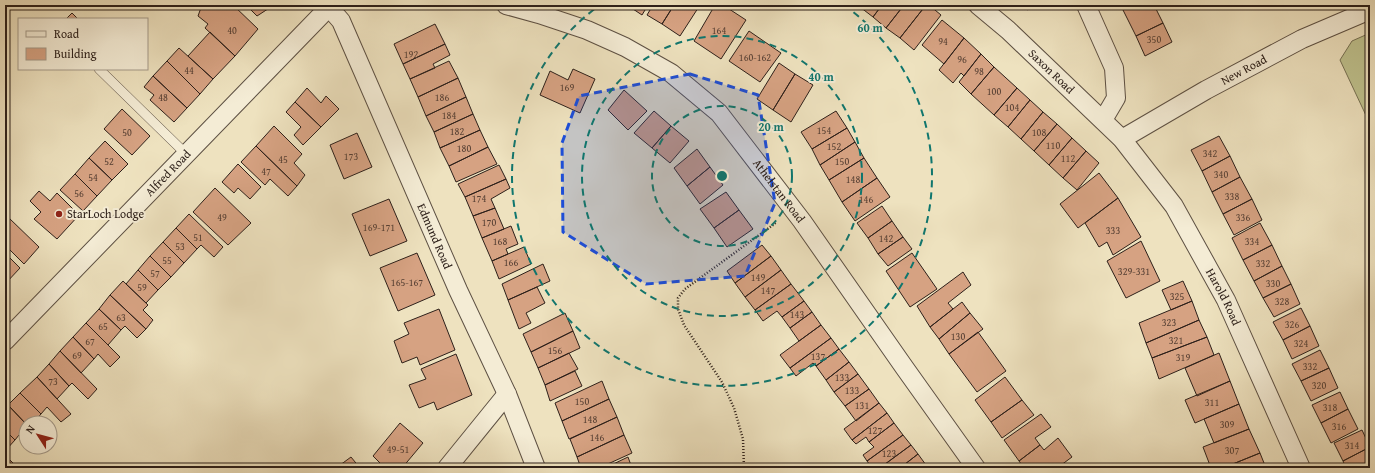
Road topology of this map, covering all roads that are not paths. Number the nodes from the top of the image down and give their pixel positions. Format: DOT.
graph roads {
  1 [pos="506,5"];
  2 [pos="978,5"];
  3 [pos="1086,5"];
  4 [pos="329,6"];
  5 [pos="1370,10"];
  6 [pos="100,70"];
  7 [pos="1103,120"];
  8 [pos="1122,139"];
  9 [pos="186,154"];
  10 [pos="5,340"];
  11 [pos="507,394"];
  12 [pos="447,468"];
  13 [pos="536,468"];
  14 [pos="976,468"];
  15 [pos="1301,468"];
  1 -- 14 [label="street, Athelstan Road"];
  2 -- 7 [label="street, Saxon Road"];
  3 -- 7 [label="street"];
  4 -- 9 [label="street, Alfred Road"];
  4 -- 11 [label="street, Edmund Road"];
  5 -- 8 [label="street, New Road"];
  6 -- 9 [label="lane"];
  7 -- 8 [label="street, Saxon Road"];
  8 -- 15 [label="street, Harold Road"];
  9 -- 10 [label="street, Alfred Road"];
  11 -- 12 [label="street"];
  11 -- 13 [label="street, Edmund Road"];
}
